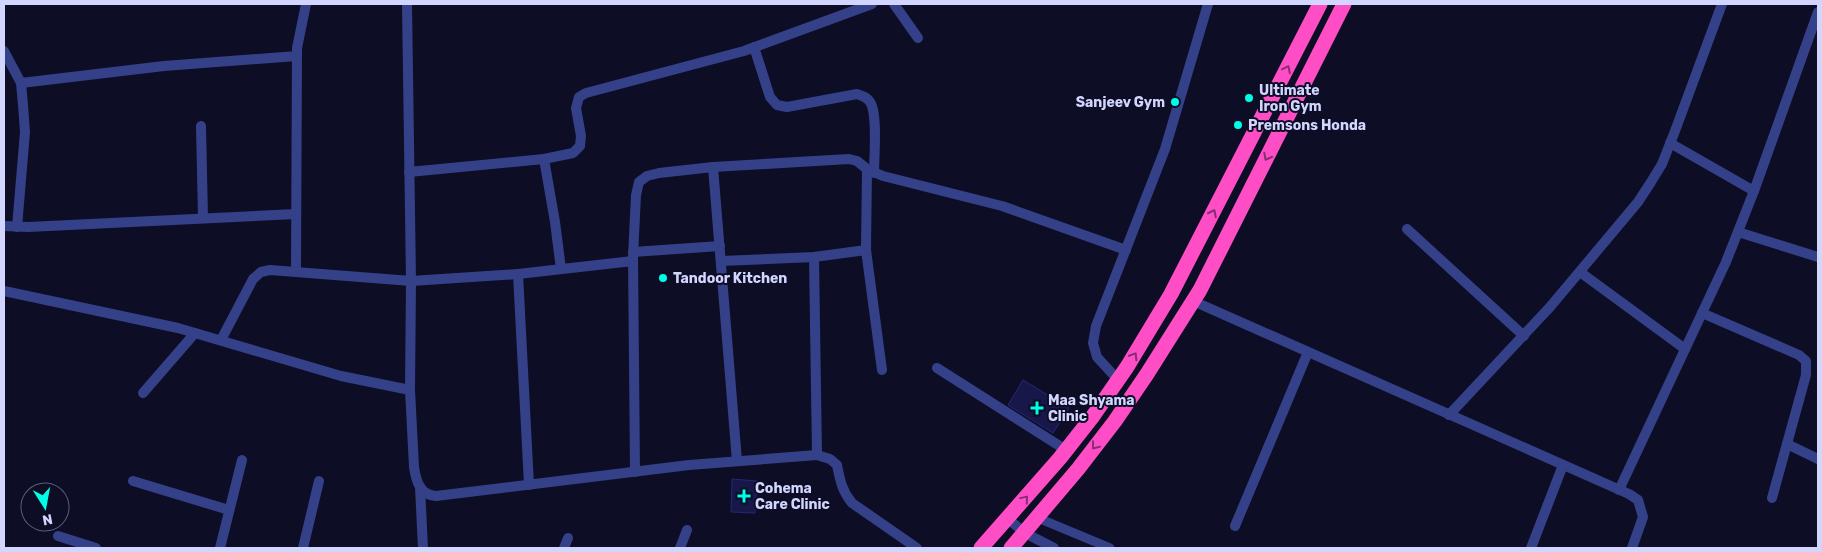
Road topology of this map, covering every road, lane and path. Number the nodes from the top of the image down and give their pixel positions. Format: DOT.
graph roads {
  1 [pos="306,4"];
  2 [pos="407,4"];
  3 [pos="872,4"];
  4 [pos="894,4"];
  5 [pos="1208,4"];
  6 [pos="1320,4"];
  7 [pos="1344,4"];
  8 [pos="1722,4"];
  9 [pos="1818,12"];
  10 [pos="918,38"];
  11 [pos="754,47"];
  12 [pos="4,51"];
  13 [pos="297,56"];
  14 [pos="21,83"];
  15 [pos="201,126"];
  16 [pos="1670,143"];
  17 [pos="544,159"];
  18 [pos="713,167"];
  19 [pos="870,171"];
  20 [pos="409,172"];
  21 [pos="1754,191"];
  22 [pos="296,214"];
  23 [pos="203,218"];
  24 [pos="4,226"];
  25 [pos="17,227"];
  26 [pos="1407,229"];
  27 [pos="1738,232"];
  28 [pos="720,246"];
  29 [pos="866,250"];
  30 [pos="1126,250"];
  31 [pos="633,256"];
  32 [pos="1818,256"];
  33 [pos="814,257"];
  34 [pos="721,261"];
  35 [pos="561,269"];
  36 [pos="296,272"];
  37 [pos="1580,272"];
  38 [pos="518,274"];
  39 [pos="411,281"];
  40 [pos="4,291"];
  41 [pos="1193,301"];
  42 [pos="1702,313"];
  43 [pos="195,333"];
  44 [pos="1524,336"];
  45 [pos="221,340"];
  46 [pos="1685,348"];
  47 [pos="1308,352"];
  48 [pos="937,368"];
  49 [pos="882,370"];
  50 [pos="1118,380"];
  51 [pos="410,390"];
  52 [pos="143,393"];
  53 [pos="1449,414"];
  54 [pos="1786,444"];
  55 [pos="1066,450"];
  56 [pos="817,455"];
  57 [pos="1818,459"];
  58 [pos="242,460"];
  59 [pos="737,461"];
  60 [pos="1563,465"];
  61 [pos="634,472"];
  62 [pos="133,481"];
  63 [pos="319,481"];
  64 [pos="529,485"];
  65 [pos="420,487"];
  66 [pos="1619,490"];
  67 [pos="1772,498"];
  68 [pos="229,510"];
  69 [pos="1038,518"];
  70 [pos="1008,519"];
  71 [pos="1234,526"];
  72 [pos="687,530"];
  73 [pos="1025,533"];
  74 [pos="58,536"];
  75 [pos="568,538"];
  76 [pos="96,548"];
  77 [pos="220,548"];
  78 [pos="303,548"];
  79 [pos="423,548"];
  80 [pos="564,548"];
  81 [pos="680,548"];
  82 [pos="917,548"];
  83 [pos="981,548"];
  84 [pos="1011,548"];
  85 [pos="1054,548"];
  86 [pos="1110,548"];
  87 [pos="1531,548"];
  88 [pos="1632,548"];
  1 -- 13 [label="street"];
  2 -- 20 [label="street"];
  3 -- 11 [label="street"];
  4 -- 10 [label="street"];
  5 -- 30 [label="street"];
  50 -- 6 [label="highway, one-way"];
  7 -- 41 [label="highway, one-way"];
  8 -- 16 [label="street"];
  9 -- 21 [label="street"];
  11 -- 17 [label="street"];
  11 -- 19 [label="street"];
  12 -- 14 [label="street"];
  13 -- 14 [label="street"];
  13 -- 22 [label="street"];
  14 -- 25 [label="street"];
  15 -- 23 [label="street"];
  16 -- 21 [label="street"];
  16 -- 37 [label="street"];
  17 -- 20 [label="street"];
  17 -- 35 [label="street"];
  18 -- 19 [label="street"];
  18 -- 28 [label="street"];
  18 -- 31 [label="street"];
  19 -- 29 [label="street"];
  19 -- 30 [label="street"];
  20 -- 39 [label="street"];
  21 -- 27 [label="street"];
  22 -- 23 [label="street"];
  22 -- 36 [label="street"];
  23 -- 25 [label="street"];
  24 -- 25 [label="street"];
  26 -- 44 [label="street"];
  27 -- 32 [label="street"];
  27 -- 42 [label="street"];
  28 -- 31 [label="street"];
  28 -- 34 [label="street"];
  29 -- 33 [label="street"];
  29 -- 49 [label="street"];
  30 -- 50 [label="street"];
  31 -- 35 [label="street"];
  31 -- 61 [label="street"];
  33 -- 34 [label="street"];
  33 -- 56 [label="street"];
  34 -- 59 [label="street"];
  35 -- 38 [label="street"];
  36 -- 39 [label="street"];
  36 -- 45 [label="street"];
  37 -- 44 [label="street"];
  37 -- 46 [label="street"];
  38 -- 39 [label="street"];
  38 -- 64 [label="street"];
  39 -- 51 [label="street"];
  40 -- 43 [label="street"];
  41 -- 47 [label="street"];
  41 -- 69 [label="highway, one-way"];
  42 -- 46 [label="street"];
  42 -- 54 [label="street"];
  43 -- 45 [label="street"];
  43 -- 52 [label="street"];
  44 -- 53 [label="street"];
  45 -- 51 [label="street"];
  46 -- 66 [label="street"];
  47 -- 53 [label="street"];
  47 -- 71 [label="street"];
  48 -- 55 [label="street"];
  50 -- 55 [label="highway"];
  51 -- 65 [label="street"];
  53 -- 60 [label="street"];
  54 -- 57 [label="street"];
  54 -- 67 [label="street"];
  70 -- 55 [label="highway, one-way"];
  56 -- 59 [label="street"];
  56 -- 82 [label="street"];
  58 -- 68 [label="street"];
  59 -- 61 [label="street"];
  60 -- 66 [label="street"];
  60 -- 87 [label="street"];
  61 -- 64 [label="street"];
  62 -- 68 [label="street"];
  63 -- 78 [label="street"];
  64 -- 65 [label="street"];
  65 -- 79 [label="street"];
  66 -- 88 [label="street"];
  68 -- 77 [label="street"];
  69 -- 73 [label="highway"];
  69 -- 86 [label="lane"];
  70 -- 73 [label="street"];
  70 -- 83 [label="highway"];
  72 -- 81 [label="street"];
  73 -- 84 [label="highway"];
  73 -- 85 [label="street"];
  74 -- 76 [label="street"];
  75 -- 80 [label="street"];
}
